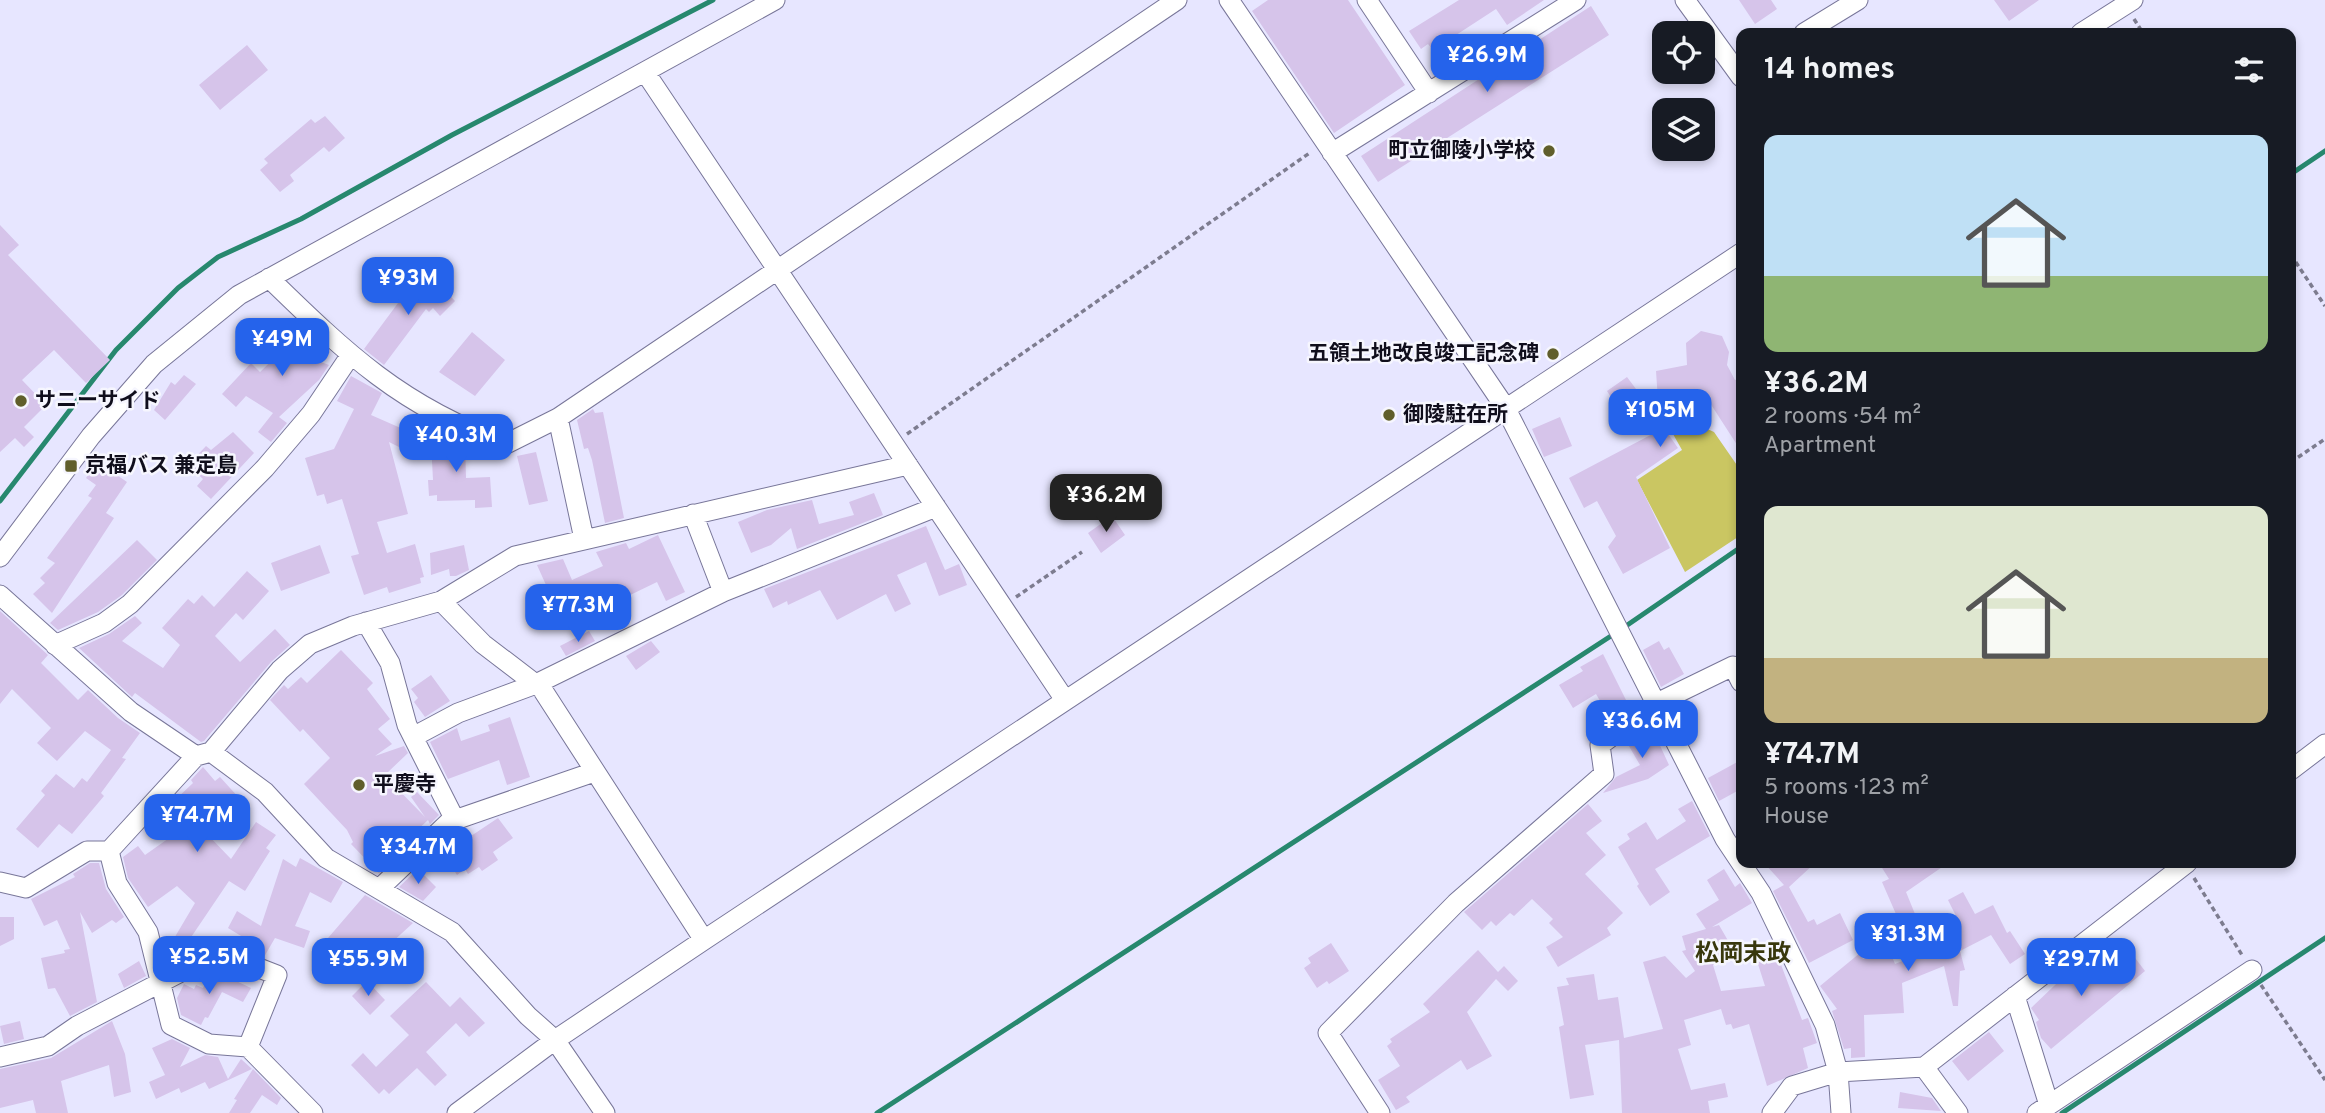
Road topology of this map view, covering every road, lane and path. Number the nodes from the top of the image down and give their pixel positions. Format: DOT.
graph roads {
  1 [pos="775,0"];
  2 [pos="1177,0"];
  3 [pos="1229,0"];
  4 [pos="1367,0"];
  5 [pos="1576,0"];
  6 [pos="1685,0"];
  7 [pos="1858,0"];
  8 [pos="2126,2"];
  9 [pos="1812,28"];
  10 [pos="2088,28"];
  11 [pos="1736,67"];
  12 [pos="645,72"];
  13 [pos="1429,93"];
  14 [pos="1329,147"];
  15 [pos="1736,256"];
  16 [pos="2296,262"];
  17 [pos="778,270"];
  18 [pos="269,278"];
  19 [pos="2325,306"];
  20 [pos="350,356"];
  21 [pos="1505,407"];
  22 [pos="558,418"];
  23 [pos="2325,439"];
  24 [pos="893,443"];
  25 [pos="2296,459"];
  26 [pos="908,465"];
  27 [pos="936,507"];
  28 [pos="693,514"];
  29 [pos="584,539"];
  30 [pos="1082,552"];
  31 [pos="0,557"];
  32 [pos="723,592"];
  33 [pos="0,595"];
  34 [pos="441,601"];
  35 [pos="1002,606"];
  36 [pos="366,622"];
  37 [pos="55,645"];
  38 [pos="1736,672"];
  39 [pos="536,684"];
  40 [pos="1065,700"];
  41 [pos="1657,703"];
  42 [pos="413,737"];
  43 [pos="2325,744"];
  44 [pos="204,754"];
  45 [pos="2296,767"];
  46 [pos="594,772"];
  47 [pos="455,820"];
  48 [pos="109,851"];
  49 [pos="1736,854"];
  50 [pos="1745,868"];
  51 [pos="2180,868"];
  52 [pos="0,882"];
  53 [pos="379,889"];
  54 [pos="704,940"];
  55 [pos="2252,970"];
  56 [pos="162,981"];
  57 [pos="2015,996"];
  58 [pos="555,1040"];
  59 [pos="248,1047"];
  60 [pos="0,1057"];
  61 [pos="1924,1067"];
  62 [pos="1838,1072"];
  63 [pos="2043,1109"];
  64 [pos="313,1113"];
  65 [pos="457,1113"];
  66 [pos="605,1113"];
  67 [pos="1380,1113"];
  68 [pos="1772,1113"];
  69 [pos="1841,1113"];
  70 [pos="1958,1113"];
  1 -- 12 [label="street"];
  2 -- 17 [label="street"];
  3 -- 14 [label="street"];
  4 -- 13 [label="street"];
  5 -- 13 [label="street"];
  6 -- 11 [label="street"];
  7 -- 9 [label="street"];
  8 -- 10 [label="street"];
  12 -- 17 [label="street"];
  12 -- 18 [label="street"];
  13 -- 14 [label="street"];
  14 -- 21 [label="street"];
  14 -- 24 [label="path"];
  15 -- 21 [label="street"];
  16 -- 19 [label="path"];
  17 -- 22 [label="street"];
  17 -- 24 [label="street"];
  18 -- 20 [label="street"];
  18 -- 31 [label="street"];
  20 -- 22 [label="street"];
  20 -- 37 [label="street"];
  21 -- 40 [label="street"];
  21 -- 41 [label="street"];
  22 -- 29 [label="street"];
  23 -- 25 [label="path"];
  24 -- 26 [label="street"];
  26 -- 27 [label="street"];
  26 -- 28 [label="street"];
  27 -- 32 [label="street"];
  27 -- 35 [label="street"];
  28 -- 29 [label="street"];
  28 -- 32 [label="street"];
  29 -- 34 [label="street"];
  30 -- 35 [label="path"];
  32 -- 39 [label="street"];
  33 -- 37 [label="street"];
  34 -- 36 [label="street"];
  34 -- 39 [label="street"];
  35 -- 40 [label="street"];
  36 -- 42 [label="street"];
  36 -- 44 [label="street"];
  37 -- 44 [label="street"];
  38 -- 41 [label="street"];
  39 -- 42 [label="street"];
  39 -- 46 [label="street"];
  40 -- 54 [label="street"];
  41 -- 49 [label="street"];
  41 -- 67 [label="street"];
  42 -- 47 [label="street"];
  43 -- 45 [label="street"];
  44 -- 48 [label="street"];
  44 -- 53 [label="street"];
  46 -- 47 [label="street"];
  46 -- 54 [label="street"];
  47 -- 53 [label="street"];
  48 -- 52 [label="street"];
  48 -- 56 [label="street"];
  50 -- 62 [label="street"];
  51 -- 57 [label="street"];
  53 -- 58 [label="street"];
  54 -- 58 [label="street"];
  55 -- 63 [label="street"];
  56 -- 59 [label="street"];
  56 -- 59 [label="street"];
  56 -- 60 [label="street"];
  57 -- 61 [label="street"];
  57 -- 63 [label="street"];
  58 -- 65 [label="street"];
  58 -- 66 [label="street"];
  59 -- 64 [label="street"];
  61 -- 62 [label="street"];
  61 -- 70 [label="street"];
  62 -- 68 [label="street"];
  62 -- 69 [label="street"];
}
